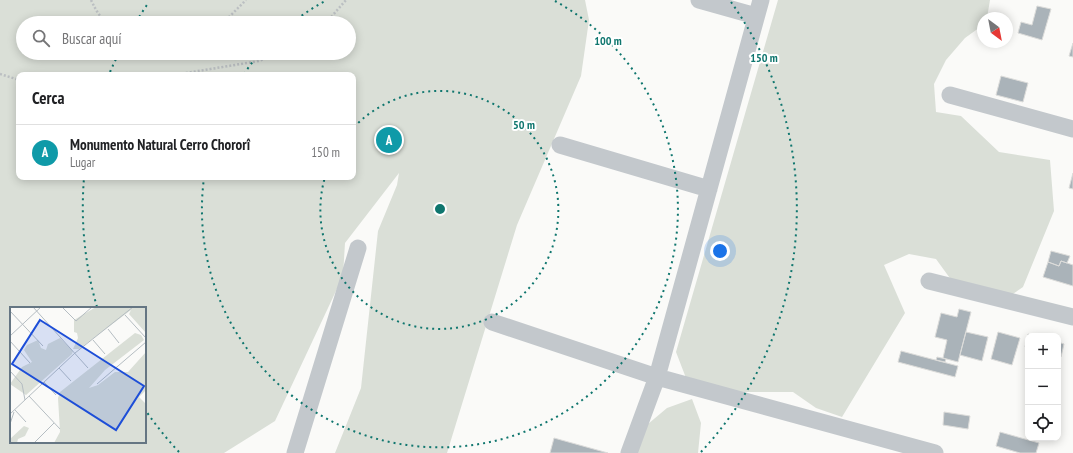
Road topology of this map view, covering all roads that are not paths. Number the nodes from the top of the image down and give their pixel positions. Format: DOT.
graph roads {
  1 [pos="699,0"];
  2 [pos="759,8"];
  3 [pos="950,95"];
  4 [pos="1073,129"];
  5 [pos="560,145"];
  6 [pos="709,189"];
  7 [pos="358,248"];
  8 [pos="928,281"];
  9 [pos="1073,317"];
  10 [pos="492,322"];
  11 [pos="657,377"];
  12 [pos="295,453"];
  13 [pos="629,453"];
  14 [pos="935,453"];
  1 -- 2 [label="street"];
  2 -- 6 [label="street"];
  3 -- 4 [label="street"];
  5 -- 6 [label="street"];
  6 -- 11 [label="street"];
  7 -- 12 [label="street"];
  8 -- 9 [label="street"];
  10 -- 11 [label="street"];
  11 -- 13 [label="street"];
  11 -- 14 [label="street"];
}
